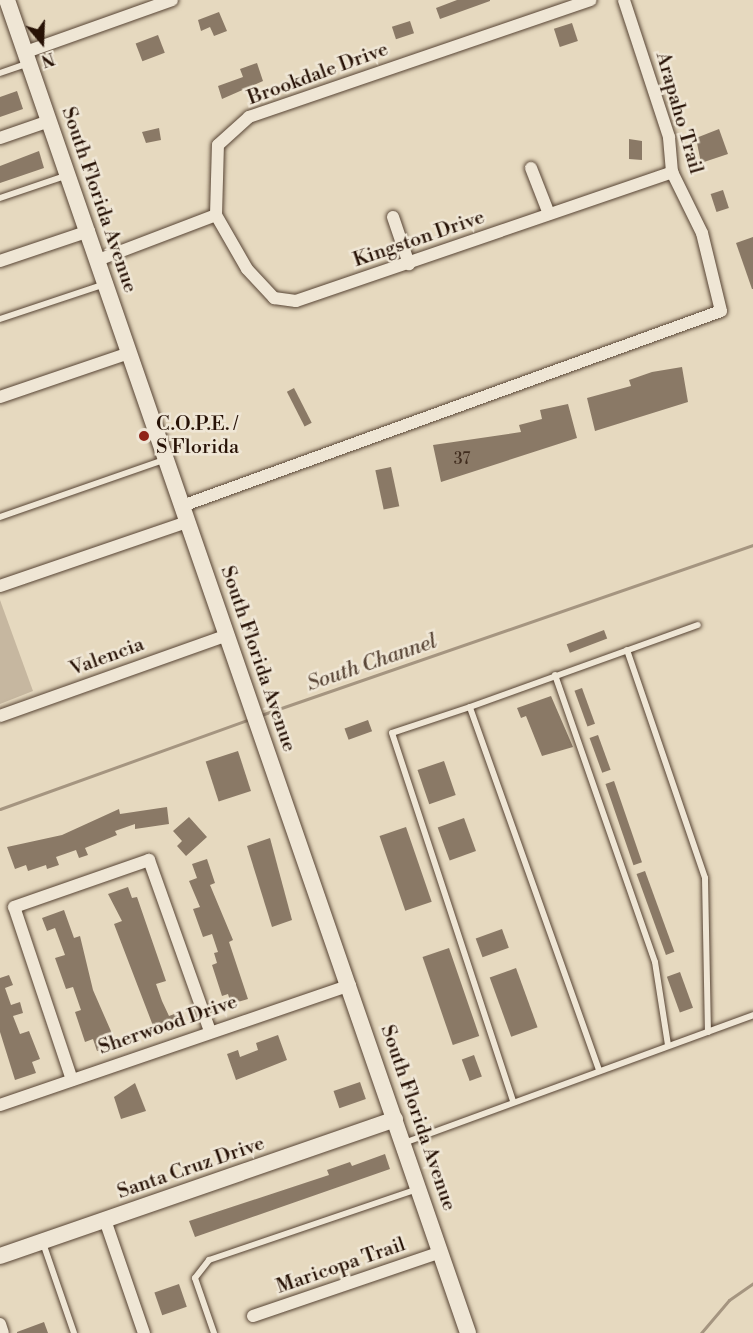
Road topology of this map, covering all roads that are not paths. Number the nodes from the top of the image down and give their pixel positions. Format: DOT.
graph roads {
  1 [pos="172,0"];
  2 [pos="590,0"];
  3 [pos="624,0"];
  4 [pos="157,2"];
  5 [pos="6,8"];
  6 [pos="28,57"];
  7 [pos="0,74"];
  8 [pos="49,121"];
  9 [pos="0,138"];
  10 [pos="531,168"];
  11 [pos="672,172"];
  12 [pos="68,174"];
  13 [pos="0,198"];
  14 [pos="549,214"];
  15 [pos="216,215"];
  16 [pos="393,217"];
  17 [pos="89,231"];
  18 [pos="98,260"];
  19 [pos="0,261"];
  20 [pos="409,264"];
  21 [pos="106,284"];
  22 [pos="0,319"];
  23 [pos="129,353"];
  24 [pos="0,397"];
  25 [pos="166,459"];
  26 [pos="185,514"];
  27 [pos="0,518"];
  28 [pos="0,586"];
  29 [pos="698,625"];
  30 [pos="228,635"];
  31 [pos="627,650"];
  32 [pos="555,675"];
  33 [pos="470,707"];
  34 [pos="0,716"];
  35 [pos="350,985"];
  36 [pos="753,1015"];
  37 [pos="210,1031"];
  38 [pos="708,1032"];
  39 [pos="668,1046"];
  40 [pos="599,1070"];
  41 [pos="72,1080"];
  42 [pos="513,1101"];
  43 [pos="0,1105"];
  44 [pos="395,1119"];
  45 [pos="404,1143"];
  46 [pos="419,1188"];
  47 [pos="105,1220"];
  48 [pos="42,1241"];
  49 [pos="441,1252"];
  50 [pos="0,1256"];
  51 [pos="253,1317"];
  52 [pos="0,1324"];
  53 [pos="3,1333"];
  54 [pos="74,1333"];
  55 [pos="144,1333"];
  56 [pos="214,1333"];
  57 [pos="468,1333"];
  1 -- 4 [label="street"];
  2 -- 15 [label="street, Brookdale Drive"];
  3 -- 11 [label="street, Arapaho Trail"];
  4 -- 6 [label="street"];
  5 -- 6 [label="main road, South Florida Avenue"];
  6 -- 7 [label="lane"];
  6 -- 8 [label="main road, South Florida Avenue"];
  8 -- 9 [label="street"];
  8 -- 12 [label="main road, South Florida Avenue"];
  10 -- 14 [label="street"];
  11 -- 14 [label="street, Kingston Drive"];
  11 -- 26 [label="street, Arapaho Trail"];
  12 -- 13 [label="lane"];
  12 -- 17 [label="main road, South Florida Avenue"];
  14 -- 20 [label="street, Kingston Drive"];
  15 -- 18 [label="street"];
  15 -- 20 [label="street, Kingston Drive"];
  16 -- 20 [label="street"];
  17 -- 18 [label="main road, South Florida Avenue"];
  17 -- 19 [label="street"];
  18 -- 21 [label="main road, South Florida Avenue"];
  21 -- 22 [label="lane"];
  21 -- 23 [label="main road, South Florida Avenue"];
  23 -- 24 [label="street"];
  23 -- 25 [label="main road, South Florida Avenue"];
  25 -- 26 [label="main road, South Florida Avenue"];
  25 -- 27 [label="lane"];
  26 -- 28 [label="street"];
  26 -- 30 [label="main road, South Florida Avenue"];
  29 -- 31 [label="lane"];
  30 -- 34 [label="street, Valencia"];
  30 -- 35 [label="main road, South Florida Avenue"];
  31 -- 32 [label="lane"];
  31 -- 38 [label="lane"];
  32 -- 33 [label="lane"];
  32 -- 39 [label="lane"];
  33 -- 40 [label="lane"];
  33 -- 42 [label="lane"];
  35 -- 37 [label="street, Sherwood Drive"];
  35 -- 44 [label="main road, South Florida Avenue"];
  36 -- 38 [label="lane"];
  37 -- 41 [label="street, Sherwood Drive"];
  37 -- 41 [label="street"];
  38 -- 39 [label="lane"];
  39 -- 40 [label="lane"];
  40 -- 42 [label="lane"];
  41 -- 43 [label="street, Sherwood Drive"];
  42 -- 45 [label="lane"];
  44 -- 45 [label="main road, South Florida Avenue"];
  44 -- 47 [label="main road, Santa Cruz Drive"];
  45 -- 46 [label="main road, South Florida Avenue"];
  46 -- 49 [label="main road, South Florida Avenue"];
  46 -- 56 [label="lane"];
  47 -- 48 [label="main road, Santa Cruz Drive"];
  47 -- 55 [label="street"];
  48 -- 50 [label="main road, Santa Cruz Drive"];
  48 -- 54 [label="lane"];
  49 -- 51 [label="street, Maricopa Trail"];
  49 -- 57 [label="main road, South Florida Avenue"];
  52 -- 53 [label="street"];
}
